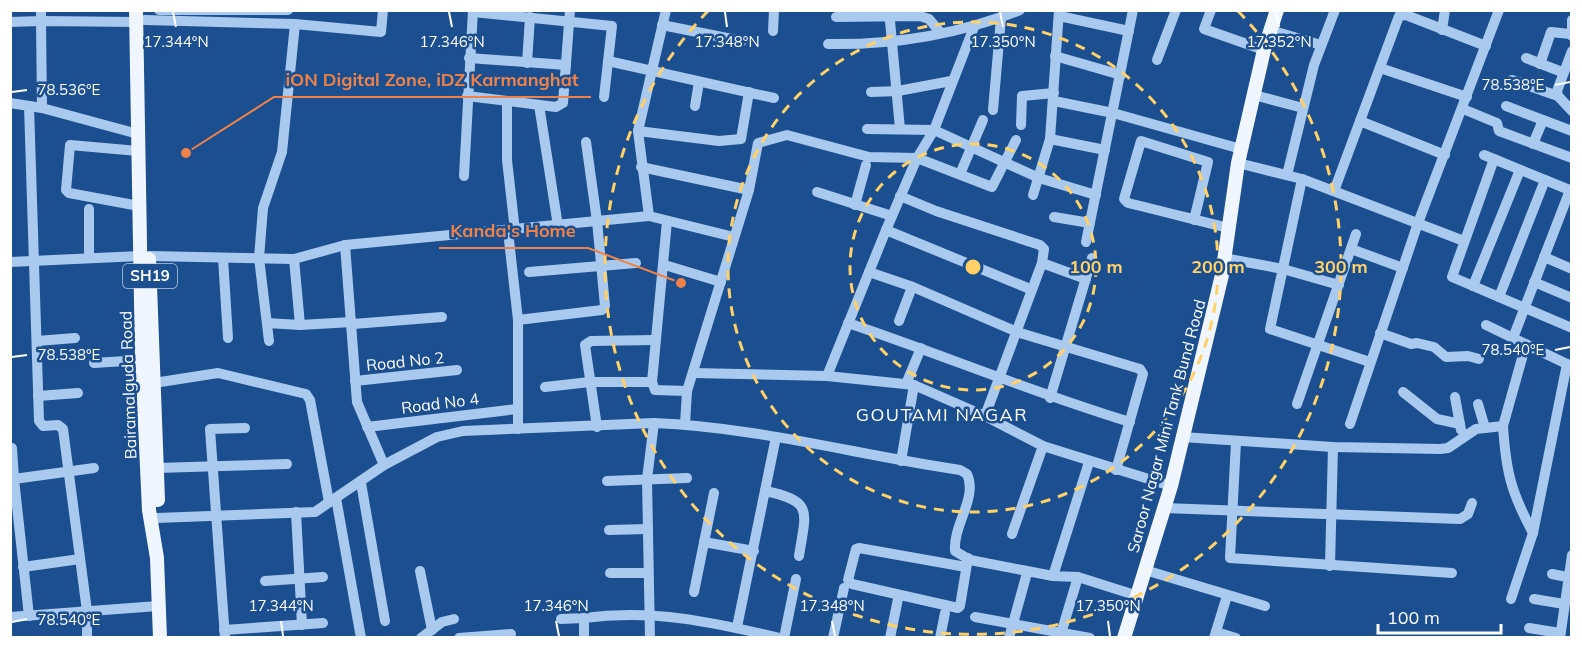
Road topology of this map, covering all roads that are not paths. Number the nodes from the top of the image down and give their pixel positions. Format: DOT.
graph roads {
  1 [pos="159,10"];
  2 [pos="288,10"];
  3 [pos="383,10"];
  4 [pos="666,10"];
  5 [pos="774,10"];
  6 [pos="1020,10"];
  7 [pos="1133,10"];
  8 [pos="1176,10"];
  9 [pos="1211,10"];
  10 [pos="1277,10"];
  11 [pos="1335,10"];
  12 [pos="1445,10"];
  13 [pos="1499,10"];
  14 [pos="187,11"];
  15 [pos="473,11"];
  16 [pos="1398,12"];
  17 [pos="889,13"];
  18 [pos="1059,13"];
  19 [pos="569,15"];
  20 [pos="41,16"];
  21 [pos="140,16"];
  22 [pos="530,17"];
  23 [pos="836,17"];
  24 [pos="1001,18"];
  25 [pos="1572,20"];
  26 [pos="10,22"];
  27 [pos="295,24"];
  28 [pos="662,25"];
  29 [pos="974,27"];
  30 [pos="1270,30"];
  31 [pos="1442,30"];
  32 [pos="773,31"];
  33 [pos="1129,31"];
  34 [pos="940,32"];
  35 [pos="1571,35"];
  36 [pos="742,41"];
  37 [pos="892,42"];
  38 [pos="828,44"];
  39 [pos="1321,45"];
  40 [pos="1486,46"];
  41 [pos="1264,50"];
  42 [pos="1572,51"];
  43 [pos="1055,56"];
  44 [pos="469,58"];
  45 [pos="1526,58"];
  46 [pos="1157,60"];
  47 [pos="608,61"];
  48 [pos="527,63"];
  49 [pos="1540,64"];
  50 [pos="566,65"];
  51 [pos="1380,68"];
  52 [pos="650,71"];
  53 [pos="1562,72"];
  54 [pos="1121,75"];
  55 [pos="1512,80"];
  56 [pos="699,81"];
  57 [pos="951,81"];
  58 [pos="898,91"];
  59 [pos="749,92"];
  60 [pos="871,93"];
  61 [pos="1254,95"];
  62 [pos="467,96"];
  63 [pos="1558,96"];
  64 [pos="604,97"];
  65 [pos="1054,97"];
  66 [pos="1467,97"];
  67 [pos="774,98"];
  68 [pos="507,101"];
  69 [pos="10,103"];
  70 [pos="539,105"];
  71 [pos="29,106"];
  72 [pos="695,106"];
  73 [pos="1506,106"];
  74 [pos="42,108"];
  75 [pos="1303,108"];
  76 [pos="993,110"];
  77 [pos="1463,110"];
  78 [pos="1572,111"];
  79 [pos="1113,112"];
  80 [pos="983,120"];
  81 [pos="1543,120"];
  82 [pos="1360,121"];
  83 [pos="1021,124"];
  84 [pos="867,129"];
  85 [pos="900,129"];
  86 [pos="934,129"];
  87 [pos="638,131"];
  88 [pos="1572,131"];
  89 [pos="138,134"];
  90 [pos="741,138"];
  91 [pos="1050,139"];
  92 [pos="1016,140"];
  93 [pos="586,142"];
  94 [pos="758,142"];
  95 [pos="1533,144"];
  96 [pos="972,147"];
  97 [pos="1241,149"];
  98 [pos="1105,150"];
  99 [pos="138,151"];
  100 [pos="1445,154"];
  101 [pos="917,158"];
  102 [pos="1572,158"];
  103 [pos="1238,163"];
  104 [pos="1005,164"];
  105 [pos="866,165"];
  106 [pos="640,167"];
  107 [pos="1520,170"];
  108 [pos="960,174"];
  109 [pos="1287,175"];
  110 [pos="464,176"];
  111 [pos="1039,178"];
  112 [pos="1302,179"];
  113 [pos="1545,180"];
  114 [pos="749,190"];
  115 [pos="1334,191"];
  116 [pos="1571,191"];
  117 [pos="817,192"];
  118 [pos="1033,195"];
  119 [pos="1096,195"];
  120 [pos="900,196"];
  121 [pos="855,205"];
  122 [pos="139,206"];
  123 [pos="89,209"];
  124 [pos="649,216"];
  125 [pos="892,216"];
  126 [pos="1054,217"];
  127 [pos="1194,219"];
  128 [pos="597,221"];
  129 [pos="667,221"];
  130 [pos="1090,223"];
  131 [pos="1418,223"];
  132 [pos="558,226"];
  133 [pos="1228,228"];
  134 [pos="885,230"];
  135 [pos="512,231"];
  136 [pos="1356,234"];
  137 [pos="734,237"];
  138 [pos="1464,241"];
  139 [pos="1086,242"];
  140 [pos="345,245"];
  141 [pos="1351,249"];
  142 [pos="144,256"];
  143 [pos="1544,257"];
  144 [pos="89,258"];
  145 [pos="223,258"];
  146 [pos="260,258"];
  147 [pos="1092,258"];
  148 [pos="1224,258"];
  149 [pos="294,259"];
  150 [pos="34,261"];
  151 [pos="10,262"];
  152 [pos="636,263"];
  153 [pos="1042,263"];
  154 [pos="600,266"];
  155 [pos="668,266"];
  156 [pos="1571,266"];
  157 [pos="1402,267"];
  158 [pos="1283,269"];
  159 [pos="530,272"];
  160 [pos="869,272"];
  161 [pos="1086,279"];
  162 [pos="721,282"];
  163 [pos="1534,282"];
  164 [pos="1340,285"];
  165 [pos="1473,286"];
  166 [pos="912,287"];
  167 [pos="1030,288"];
  168 [pos="1499,297"];
  169 [pos="1572,298"];
  170 [pos="1524,308"];
  171 [pos="442,316"];
  172 [pos="518,320"];
  173 [pos="899,321"];
  174 [pos="267,323"];
  175 [pos="352,323"];
  176 [pos="848,323"];
  177 [pos="300,325"];
  178 [pos="1486,325"];
  179 [pos="1572,328"];
  180 [pos="1017,332"];
  181 [pos="1380,333"];
  182 [pos="75,338"];
  183 [pos="228,338"];
  184 [pos="1513,338"];
  185 [pos="37,340"];
  186 [pos="654,340"];
  187 [pos="269,341"];
  188 [pos="1526,344"];
  189 [pos="1318,345"];
  190 [pos="921,348"];
  191 [pos="1063,348"];
  192 [pos="1479,359"];
  193 [pos="142,360"];
  194 [pos="1370,362"];
  195 [pos="94,363"];
  196 [pos="1569,365"];
  197 [pos="457,370"];
  198 [pos="693,373"];
  199 [pos="827,376"];
  200 [pos="999,378"];
  201 [pos="356,381"];
  202 [pos="590,382"];
  203 [pos="652,382"];
  204 [pos="153,383"];
  205 [pos="910,385"];
  206 [pos="545,387"];
  207 [pos="687,391"];
  208 [pos="1403,392"];
  209 [pos="78,393"];
  210 [pos="38,396"];
  211 [pos="1050,398"];
  212 [pos="1455,398"];
  213 [pos="1297,404"];
  214 [pos="1478,404"];
  215 [pos="516,408"];
  216 [pos="985,416"];
  217 [pos="1130,422"];
  218 [pos="654,423"];
  219 [pos="685,424"];
  220 [pos="1350,424"];
  221 [pos="1460,424"];
  222 [pos="1503,426"];
  223 [pos="367,427"];
  224 [pos="597,427"];
  225 [pos="245,428"];
  226 [pos="1485,428"];
  227 [pos="518,429"];
  228 [pos="776,436"];
  229 [pos="1462,436"];
  230 [pos="1182,437"];
  231 [pos="1236,442"];
  232 [pos="1043,446"];
  233 [pos="1333,447"];
  234 [pos="12,448"];
  235 [pos="901,462"];
  236 [pos="1089,462"];
  237 [pos="287,464"];
  238 [pos="384,465"];
  239 [pos="213,467"];
  240 [pos="94,468"];
  241 [pos="157,468"];
  242 [pos="1116,470"];
  243 [pos="68,472"];
  244 [pos="687,478"];
  245 [pos="14,479"];
  246 [pos="647,479"];
  247 [pos="607,481"];
  248 [pos="361,483"];
  249 [pos="1171,486"];
  250 [pos="765,491"];
  251 [pos="714,493"];
  252 [pos="333,500"];
  253 [pos="1472,503"];
  254 [pos="1164,508"];
  255 [pos="1233,511"];
  256 [pos="296,512"];
  257 [pos="1331,515"];
  258 [pos="215,516"];
  259 [pos="158,518"];
  260 [pos="14,521"];
  261 [pos="648,529"];
  262 [pos="609,530"];
  263 [pos="1533,533"];
  264 [pos="1012,534"];
  265 [pos="155,541"];
  266 [pos="704,542"];
  267 [pos="754,551"];
  268 [pos="1572,555"];
  269 [pos="799,556"];
  270 [pos="80,559"];
  271 [pos="961,561"];
  272 [pos="1330,566"];
  273 [pos="23,567"];
  274 [pos="1145,570"];
  275 [pos="420,571"];
  276 [pos="610,573"];
  277 [pos="648,573"];
  278 [pos="1027,573"];
  279 [pos="1452,573"];
  280 [pos="1552,574"];
  281 [pos="1053,576"];
  282 [pos="323,577"];
  283 [pos="1078,577"];
  284 [pos="1567,577"];
  285 [pos="300,579"];
  286 [pos="796,579"];
  287 [pos="266,581"];
  288 [pos="844,588"];
  289 [pos="694,592"];
  290 [pos="1138,596"];
  291 [pos="1227,596"];
  292 [pos="898,599"];
  293 [pos="1511,599"];
  294 [pos="1534,599"];
  295 [pos="1564,604"];
  296 [pos="158,606"];
  297 [pos="1265,606"];
  298 [pos="87,611"];
  299 [pos="945,613"];
  300 [pos="648,614"];
  301 [pos="29,616"];
  302 [pos="10,617"];
  303 [pos="975,617"];
  304 [pos="584,618"];
  305 [pos="1567,618"];
  306 [pos="454,619"];
  307 [pos="561,619"];
  308 [pos="385,621"];
  309 [pos="323,623"];
  310 [pos="302,625"];
  311 [pos="1012,625"];
  312 [pos="737,627"];
  313 [pos="1529,628"];
  314 [pos="432,630"];
  315 [pos="225,634"];
  316 [pos="511,634"];
  317 [pos="1060,634"];
  318 [pos="753,635"];
  319 [pos="1215,635"];
  320 [pos="1560,635"];
  321 [pos="87,638"];
  322 [pos="159,638"];
  323 [pos="361,638"];
  324 [pos="420,638"];
  325 [pos="459,638"];
  326 [pos="584,638"];
  327 [pos="650,638"];
  328 [pos="780,638"];
  329 [pos="784,638"];
  330 [pos="833,638"];
  331 [pos="890,638"];
  332 [pos="940,638"];
  333 [pos="1009,638"];
  334 [pos="1090,638"];
  335 [pos="1124,638"];
  336 [pos="1236,638"];
  1 -- 14 [label="street"];
  2 -- 14 [label="street"];
  3 -- 27 [label="street"];
  4 -- 28 [label="street"];
  5 -- 32 [label="street"];
  6 -- 24 [label="street"];
  7 -- 33 [label="street"];
  8 -- 46 [label="street"];
  9 -- 41 [label="street"];
  10 -- 30 [label="main road, Saroor Nagar Mini Tank Bund Road"];
  11 -- 39 [label="street"];
  12 -- 31 [label="street"];
  13 -- 40 [label="street"];
  15 -- 22 [label="street"];
  15 -- 44 [label="street"];
  16 -- 31 [label="street"];
  16 -- 51 [label="street"];
  17 -- 23 [label="street"];
  17 -- 34 [label="street"];
  17 -- 37 [label="street"];
  18 -- 33 [label="street"];
  18 -- 43 [label="street"];
  19 -- 22 [label="street"];
  19 -- 47 [label="street"];
  19 -- 50 [label="street"];
  20 -- 21 [label="street"];
  20 -- 26 [label="street"];
  20 -- 74 [label="street"];
  21 -- 27 [label="street"];
  21 -- 89 [label="main road, Bairamalguda Road / SH19"];
  21 -- 142 [label="main road, Bairamalguda Road / SH19"];
  22 -- 48 [label="street"];
  24 -- 29 [label="street"];
  24 -- 76 [label="street"];
  25 -- 35 [label="street"];
  27 -- 146 [label="street"];
  28 -- 36 [label="street"];
  28 -- 52 [label="street"];
  29 -- 34 [label="street"];
  29 -- 57 [label="street"];
  30 -- 39 [label="street"];
  30 -- 41 [label="main road, Saroor Nagar Mini Tank Bund Road"];
  31 -- 40 [label="street"];
  33 -- 54 [label="street"];
  34 -- 37 [label="street"];
  35 -- 49 [label="street"];
  37 -- 38 [label="street"];
  37 -- 58 [label="street"];
  39 -- 75 [label="street"];
  40 -- 66 [label="street"];
  41 -- 61 [label="main road, Saroor Nagar Mini Tank Bund Road"];
  42 -- 53 [label="street"];
  43 -- 54 [label="street"];
  43 -- 65 [label="street"];
  44 -- 48 [label="street"];
  44 -- 62 [label="street"];
  45 -- 49 [label="street"];
  47 -- 52 [label="street"];
  47 -- 64 [label="street"];
  48 -- 50 [label="street"];
  49 -- 53 [label="street"];
  50 -- 70 [label="street"];
  51 -- 66 [label="street"];
  51 -- 82 [label="street"];
  52 -- 56 [label="street"];
  52 -- 87 [label="street"];
  53 -- 63 [label="street"];
  54 -- 79 [label="street"];
  55 -- 63 [label="street"];
  56 -- 59 [label="street"];
  56 -- 72 [label="street"];
  57 -- 58 [label="street"];
  57 -- 86 [label="street"];
  58 -- 60 [label="street"];
  58 -- 85 [label="street"];
  59 -- 67 [label="street"];
  59 -- 90 [label="street"];
  61 -- 75 [label="street"];
  61 -- 97 [label="main road, Saroor Nagar Mini Tank Bund Road"];
  62 -- 68 [label="street"];
  62 -- 110 [label="street"];
  63 -- 78 [label="street"];
  65 -- 79 [label="street"];
  65 -- 83 [label="street"];
  65 -- 91 [label="street"];
  66 -- 77 [label="street"];
  68 -- 70 [label="street"];
  68 -- 135 [label="street"];
  69 -- 71 [label="street"];
  70 -- 132 [label="street"];
  71 -- 74 [label="street"];
  71 -- 150 [label="street"];
  73 -- 81 [label="street"];
  74 -- 89 [label="street"];
  75 -- 109 [label="street"];
  77 -- 95 [label="street"];
  77 -- 100 [label="street"];
  79 -- 97 [label="street"];
  79 -- 98 [label="street"];
  80 -- 96 [label="street"];
  81 -- 88 [label="street"];
  81 -- 95 [label="street"];
  82 -- 100 [label="street"];
  82 -- 115 [label="street"];
  84 -- 85 [label="street"];
  85 -- 86 [label="street"];
  86 -- 96 [label="street"];
  86 -- 101 [label="street"];
  87 -- 90 [label="street"];
  87 -- 106 [label="street"];
  89 -- 99 [label="main road, Bairamalguda Road / SH19"];
  90 -- 94 [label="street"];
  91 -- 98 [label="street"];
  91 -- 111 [label="street"];
  92 -- 104 [label="street"];
  93 -- 128 [label="street"];
  94 -- 101 [label="street"];
  94 -- 114 [label="street"];
  95 -- 102 [label="street"];
  96 -- 104 [label="street"];
  96 -- 108 [label="street"];
  97 -- 103 [label="main road, Saroor Nagar Mini Tank Bund Road"];
  98 -- 119 [label="street"];
  99 -- 122 [label="main road, Bairamalguda Road / SH19"];
  99 -- 122 [label="street"];
  100 -- 131 [label="street"];
  101 -- 108 [label="street"];
  101 -- 120 [label="street"];
  103 -- 109 [label="street"];
  103 -- 133 [label="main road, Saroor Nagar Mini Tank Bund Road"];
  104 -- 108 [label="street"];
  104 -- 111 [label="street"];
  105 -- 121 [label="street"];
  106 -- 114 [label="street"];
  106 -- 124 [label="street"];
  107 -- 113 [label="street"];
  107 -- 138 [label="street"];
  107 -- 165 [label="street"];
  109 -- 112 [label="street"];
  111 -- 118 [label="street"];
  111 -- 119 [label="street"];
  112 -- 115 [label="street"];
  112 -- 158 [label="street"];
  113 -- 116 [label="street"];
  113 -- 168 [label="street"];
  114 -- 137 [label="street"];
  115 -- 131 [label="street"];
  116 -- 143 [label="street"];
  117 -- 121 [label="street"];
  119 -- 130 [label="street"];
  120 -- 125 [label="street"];
  120 -- 153 [label="street"];
  121 -- 125 [label="street"];
  122 -- 142 [label="main road, Bairamalguda Road / SH19"];
  123 -- 144 [label="street"];
  124 -- 128 [label="street"];
  124 -- 129 [label="street"];
  125 -- 134 [label="street"];
  126 -- 130 [label="street"];
  127 -- 127 [label="street"];
  127 -- 133 [label="street"];
  128 -- 132 [label="street"];
  128 -- 154 [label="street"];
  129 -- 137 [label="street"];
  129 -- 186 [label="street"];
  130 -- 139 [label="street"];
  131 -- 138 [label="street"];
  131 -- 157 [label="street"];
  132 -- 135 [label="street"];
  133 -- 148 [label="main road, Saroor Nagar Mini Tank Bund Road"];
  134 -- 160 [label="street"];
  134 -- 167 [label="street"];
  135 -- 140 [label="street"];
  135 -- 172 [label="street"];
  136 -- 141 [label="street"];
  137 -- 162 [label="street"];
  138 -- 165 [label="street"];
  140 -- 149 [label="street"];
  140 -- 175 [label="street"];
  141 -- 157 [label="street"];
  141 -- 164 [label="street"];
  142 -- 144 [label="street"];
  142 -- 145 [label="street"];
  142 -- 193 [label="main road, Bairamalguda Road / SH19"];
  142 -- 204 [label="main road, Bairamalguda Road / SH19"];
  143 -- 156 [label="street"];
  143 -- 163 [label="street"];
  144 -- 150 [label="street"];
  145 -- 146 [label="street"];
  145 -- 183 [label="street"];
  146 -- 149 [label="street"];
  146 -- 174 [label="street"];
  147 -- 161 [label="street"];
  148 -- 158 [label="street"];
  148 -- 230 [label="main road, Saroor Nagar Mini Tank Bund Road"];
  149 -- 177 [label="street"];
  150 -- 151 [label="street"];
  150 -- 185 [label="street"];
  152 -- 154 [label="street"];
  153 -- 161 [label="street"];
  153 -- 167 [label="street"];
  154 -- 159 [label="street"];
  154 -- 172 [label="street"];
  155 -- 162 [label="street"];
  157 -- 181 [label="street"];
  158 -- 164 [label="street"];
  158 -- 189 [label="street"];
  160 -- 166 [label="street"];
  160 -- 176 [label="street"];
  161 -- 191 [label="street"];
  162 -- 198 [label="street"];
  163 -- 169 [label="street"];
  163 -- 170 [label="street"];
  164 -- 189 [label="street"];
  165 -- 168 [label="street"];
  166 -- 173 [label="street"];
  166 -- 180 [label="street"];
  167 -- 180 [label="street"];
  168 -- 170 [label="street"];
  170 -- 179 [label="street"];
  170 -- 184 [label="street"];
  171 -- 175 [label="street"];
  172 -- 215 [label="street"];
  174 -- 177 [label="street"];
  174 -- 187 [label="street"];
  175 -- 177 [label="street"];
  175 -- 201 [label="street"];
  176 -- 190 [label="street"];
  176 -- 199 [label="street"];
  178 -- 184 [label="street"];
  180 -- 191 [label="street"];
  180 -- 200 [label="street"];
  181 -- 192 [label="street"];
  181 -- 194 [label="street"];
  182 -- 185 [label="street"];
  184 -- 188 [label="street"];
  185 -- 210 [label="street"];
  186 -- 202 [label="street"];
  186 -- 203 [label="street"];
  188 -- 196 [label="street"];
  188 -- 222 [label="street"];
  189 -- 194 [label="street"];
  189 -- 213 [label="street"];
  190 -- 200 [label="street"];
  190 -- 205 [label="street"];
  191 -- 211 [label="street"];
  191 -- 217 [label="street"];
  193 -- 195 [label="street"];
  193 -- 265 [label="main road, Bairamalguda Road / SH19"];
  194 -- 220 [label="street"];
  196 -- 263 [label="street"];
  197 -- 201 [label="street, Road No 2"];
  198 -- 199 [label="street"];
  198 -- 207 [label="street"];
  199 -- 205 [label="street"];
  200 -- 211 [label="street"];
  200 -- 216 [label="street"];
  201 -- 223 [label="street"];
  202 -- 203 [label="street"];
  202 -- 206 [label="street"];
  202 -- 224 [label="street"];
  203 -- 207 [label="street"];
  204 -- 241 [label="main road, Bairamalguda Road / SH19"];
  204 -- 252 [label="street"];
  205 -- 216 [label="street"];
  205 -- 235 [label="street"];
  207 -- 219 [label="street"];
  208 -- 221 [label="street"];
  209 -- 210 [label="street"];
  210 -- 243 [label="street"];
  211 -- 217 [label="street"];
  212 -- 221 [label="street"];
  214 -- 226 [label="street"];
  215 -- 223 [label="street, Road No 4"];
  215 -- 227 [label="street"];
  216 -- 232 [label="street"];
  217 -- 242 [label="street"];
  218 -- 219 [label="street"];
  218 -- 224 [label="street"];
  218 -- 246 [label="street"];
  219 -- 228 [label="street"];
  221 -- 229 [label="street"];
  222 -- 226 [label="street"];
  222 -- 263 [label="street"];
  223 -- 238 [label="street"];
  224 -- 227 [label="street"];
  225 -- 239 [label="street"];
  226 -- 229 [label="street"];
  227 -- 238 [label="street"];
  228 -- 235 [label="street"];
  228 -- 250 [label="street"];
  229 -- 233 [label="street"];
  230 -- 231 [label="street"];
  230 -- 249 [label="main road, Saroor Nagar Mini Tank Bund Road"];
  231 -- 233 [label="street"];
  231 -- 255 [label="street"];
  232 -- 236 [label="street"];
  232 -- 264 [label="street"];
  233 -- 257 [label="street"];
  234 -- 245 [label="street"];
  235 -- 271 [label="street"];
  236 -- 242 [label="street"];
  236 -- 281 [label="street"];
  237 -- 239 [label="street"];
  238 -- 248 [label="street"];
  239 -- 241 [label="street"];
  239 -- 258 [label="street"];
  240 -- 243 [label="street"];
  241 -- 259 [label="main road, Bairamalguda Road / SH19"];
  242 -- 249 [label="street"];
  243 -- 245 [label="street"];
  243 -- 270 [label="street"];
  244 -- 246 [label="street"];
  245 -- 260 [label="street"];
  246 -- 247 [label="street"];
  246 -- 261 [label="street"];
  248 -- 252 [label="street"];
  248 -- 308 [label="street"];
  249 -- 254 [label="main road, Saroor Nagar Mini Tank Bund Road"];
  250 -- 267 [label="street"];
  250 -- 269 [label="street"];
  251 -- 266 [label="street"];
  252 -- 256 [label="street"];
  252 -- 323 [label="street"];
  253 -- 257 [label="street"];
  254 -- 255 [label="street"];
  254 -- 274 [label="main road, Saroor Nagar Mini Tank Bund Road"];
  255 -- 257 [label="street"];
  255 -- 272 [label="street"];
  256 -- 258 [label="street"];
  256 -- 285 [label="street"];
  257 -- 272 [label="street"];
  258 -- 259 [label="street"];
  258 -- 315 [label="street"];
  259 -- 265 [label="main road, Bairamalguda Road / SH19"];
  260 -- 273 [label="street"];
  261 -- 262 [label="street"];
  261 -- 277 [label="street"];
  263 -- 293 [label="street"];
  265 -- 296 [label="main road, Bairamalguda Road / SH19"];
  266 -- 267 [label="street"];
  266 -- 289 [label="street"];
  267 -- 312 [label="street"];
  268 -- 284 [label="street"];
  270 -- 273 [label="street"];
  270 -- 298 [label="street"];
  271 -- 271 [label="street"];
  271 -- 278 [label="street"];
  272 -- 279 [label="street"];
  273 -- 301 [label="street"];
  274 -- 290 [label="main road, Saroor Nagar Mini Tank Bund Road"];
  274 -- 291 [label="street"];
  275 -- 314 [label="street"];
  276 -- 277 [label="street"];
  277 -- 300 [label="street"];
  278 -- 281 [label="street"];
  278 -- 311 [label="street"];
  280 -- 284 [label="street"];
  281 -- 283 [label="street"];
  282 -- 285 [label="street"];
  283 -- 290 [label="street"];
  283 -- 317 [label="street"];
  284 -- 295 [label="street"];
  285 -- 287 [label="street"];
  285 -- 310 [label="street"];
  286 -- 329 [label="street"];
  288 -- 330 [label="street"];
  290 -- 335 [label="main road, Saroor Nagar Mini Tank Bund Road"];
  291 -- 297 [label="street"];
  291 -- 319 [label="street"];
  292 -- 331 [label="street"];
  294 -- 295 [label="street"];
  295 -- 305 [label="street"];
  296 -- 298 [label="street"];
  296 -- 322 [label="main road, Bairamalguda Road / SH19"];
  298 -- 301 [label="street"];
  298 -- 321 [label="street"];
  299 -- 332 [label="street"];
  300 -- 304 [label="street"];
  300 -- 312 [label="street"];
  300 -- 327 [label="street"];
  301 -- 302 [label="street"];
  303 -- 311 [label="street"];
  304 -- 307 [label="street"];
  304 -- 326 [label="street"];
  305 -- 320 [label="street"];
  306 -- 314 [label="street"];
  309 -- 310 [label="street"];
  310 -- 315 [label="street"];
  311 -- 317 [label="street"];
  311 -- 333 [label="street"];
  312 -- 318 [label="street"];
  313 -- 320 [label="street"];
  314 -- 324 [label="street"];
  316 -- 325 [label="street"];
  317 -- 334 [label="street"];
  318 -- 328 [label="street"];
  319 -- 336 [label="street"];
}
